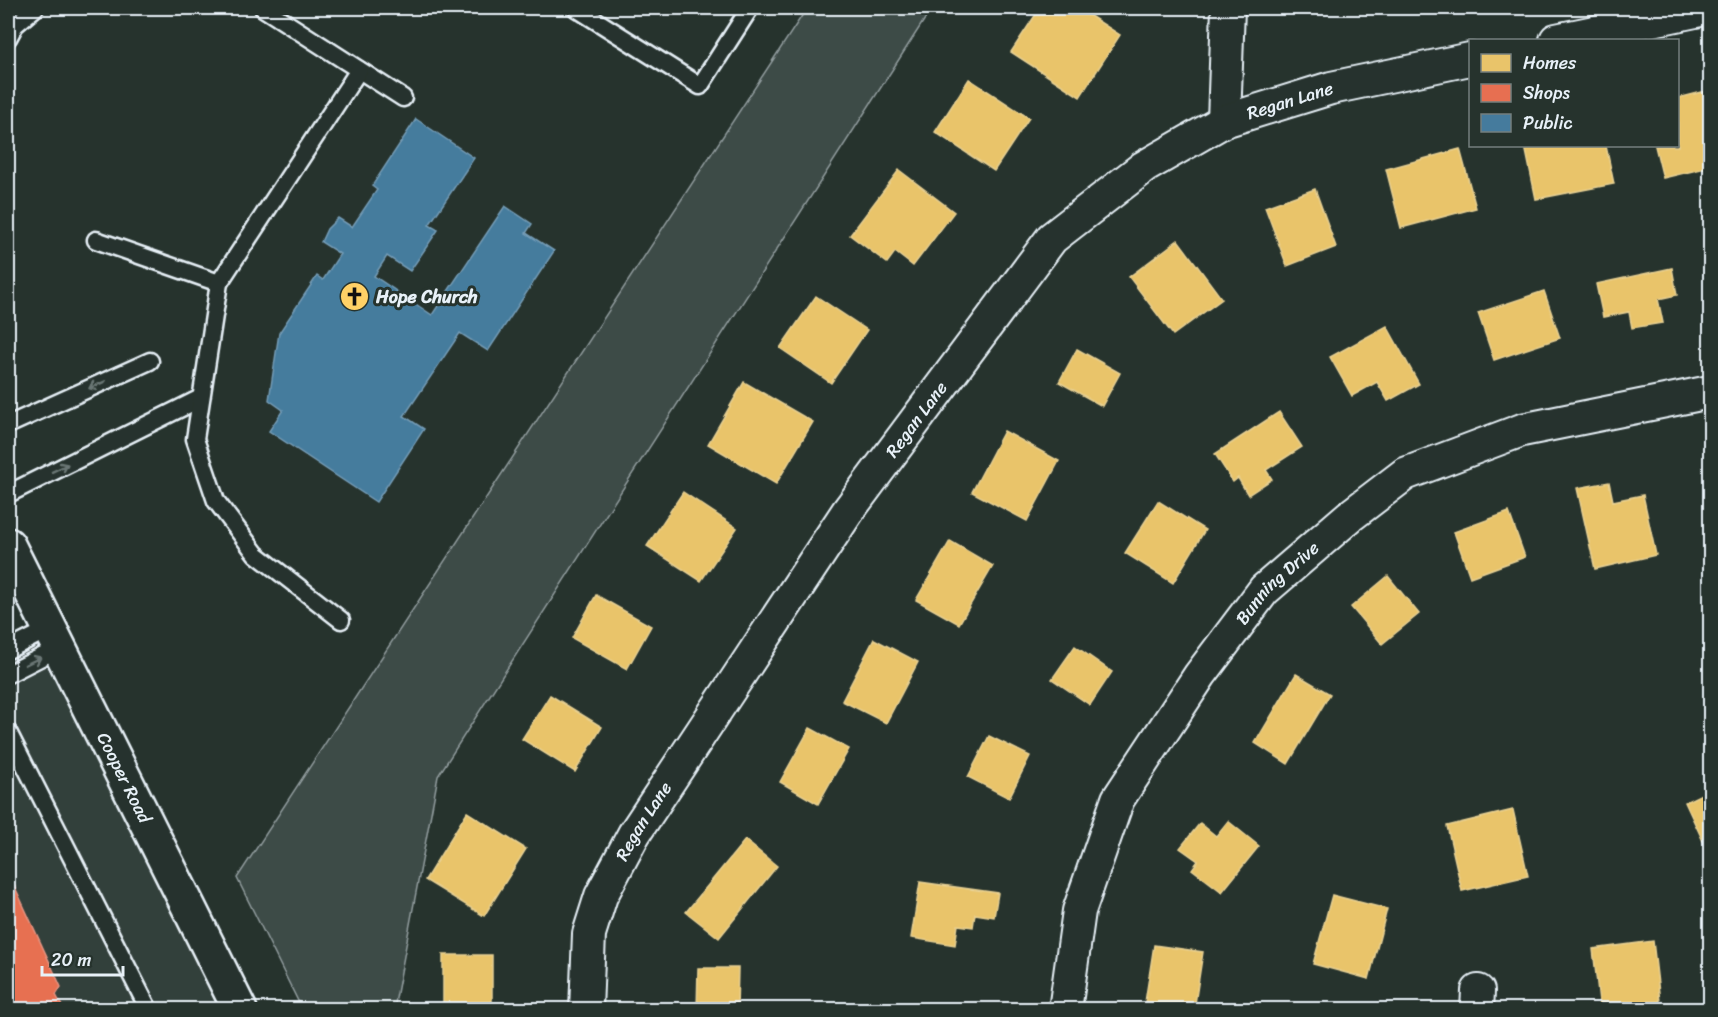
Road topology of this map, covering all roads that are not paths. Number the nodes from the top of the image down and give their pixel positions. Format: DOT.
graph roads {
  1 [pos="17,8"];
  2 [pos="35,8"];
  3 [pos="263,8"];
  4 [pos="576,8"];
  5 [pos="750,8"];
  6 [pos="1228,8"];
  7 [pos="1710,8"];
  8 [pos="11,31"];
  9 [pos="1561,39"];
  10 [pos="1469,58"];
  11 [pos="359,69"];
  12 [pos="403,98"];
  13 [pos="1224,121"];
  14 [pos="96,240"];
  15 [pos="219,283"];
  16 [pos="150,361"];
  17 [pos="1710,392"];
  18 [pos="201,398"];
  19 [pos="8,425"];
  20 [pos="8,494"];
  21 [pos="8,545"];
  22 [pos="341,620"];
  23 [pos="54,639"];
  24 [pos="8,650"];
  25 [pos="8,674"];
  26 [pos="8,732"];
  27 [pos="148,1010"];
  28 [pos="240,1010"];
  29 [pos="586,1010"];
  30 [pos="1065,1010"];
  1 -- 8 [label="lane"];
  2 -- 8 [label="lane"];
  3 -- 11 [label="lane"];
  4 -- 5 [label="lane"];
  6 -- 13 [label="street"];
  7 -- 9 [label="street"];
  10 -- 13 [label="street, Regan Lane"];
  11 -- 12 [label="lane"];
  11 -- 15 [label="lane"];
  13 -- 29 [label="street, Regan Lane"];
  14 -- 15 [label="lane"];
  15 -- 18 [label="lane"];
  16 -- 19 [label="lane, one-way"];
  17 -- 30 [label="street, Bunning Drive"];
  20 -- 18 [label="lane, one-way"];
  18 -- 22 [label="lane"];
  21 -- 23 [label="street, Cooper Road"];
  23 -- 24 [label="lane"];
  25 -- 23 [label="lane, one-way"];
  23 -- 28 [label="street, Cooper Road"];
  26 -- 27 [label="lane"];
}
